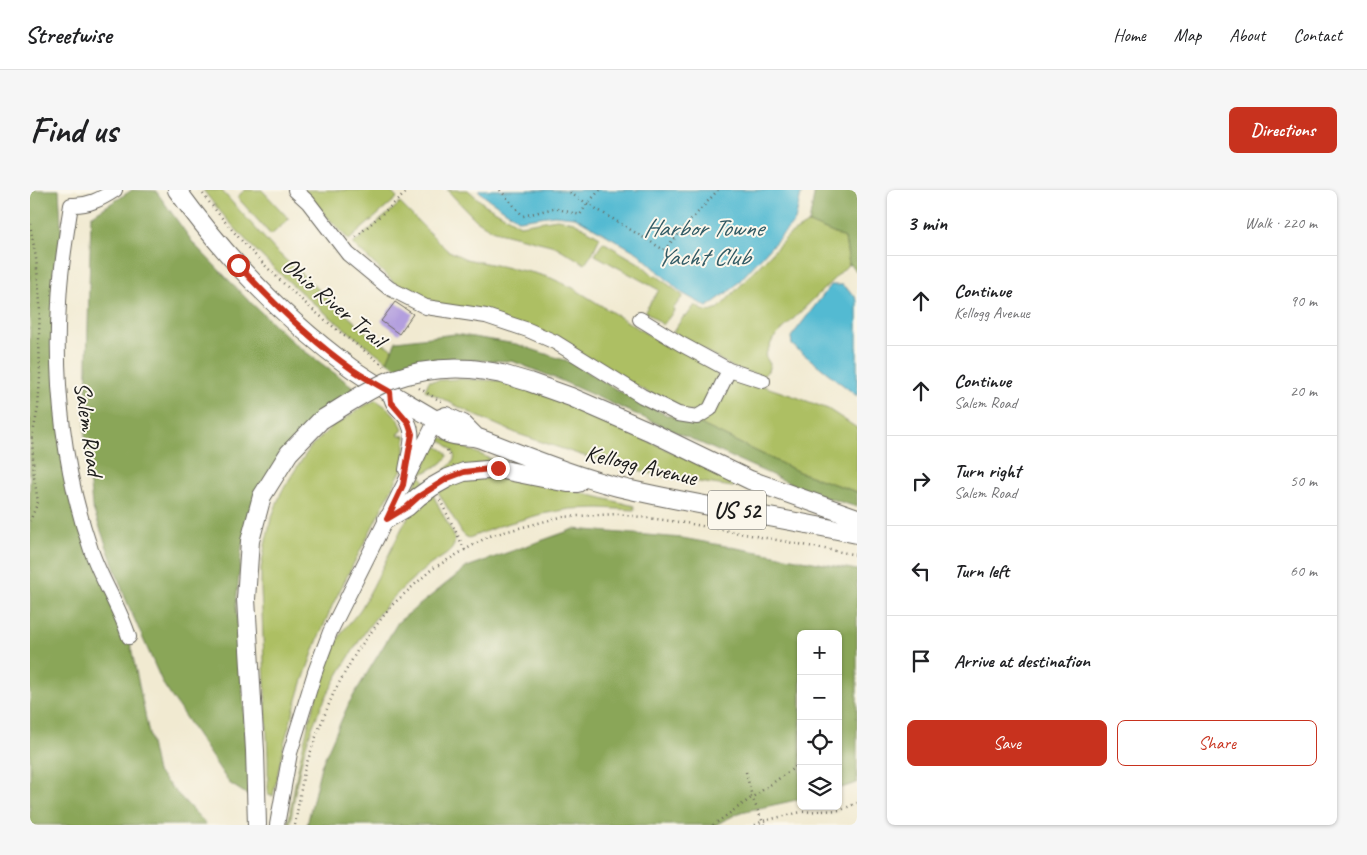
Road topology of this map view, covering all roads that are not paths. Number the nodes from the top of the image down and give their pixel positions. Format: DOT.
graph roads {
  1 [pos="114,190"];
  2 [pos="177,190"];
  3 [pos="295,190"];
  4 [pos="640,319"];
  5 [pos="729,370"];
  6 [pos="762,381"];
  7 [pos="390,392"];
  8 [pos="436,420"];
  9 [pos="403,485"];
  10 [pos="617,486"];
  11 [pos="857,518"];
  12 [pos="387,519"];
  13 [pos="857,534"];
  14 [pos="129,637"];
  15 [pos="257,825"];
  16 [pos="277,825"];
  1 -- 14 [label="street, Salem Road"];
  2 -- 7 [label="main road, Kellogg Avenue / US 52"];
  3 -- 5 [label="street"];
  4 -- 5 [label="street"];
  5 -- 6 [label="street"];
  7 -- 8 [label="main road, Kellogg Avenue / US 52"];
  7 -- 9 [label="street"];
  8 -- 9 [label="street"];
  8 -- 10 [label="main road, Kellogg Avenue / US 52"];
  9 -- 12 [label="street"];
  10 -- 12 [label="main road"];
  10 -- 13 [label="main road, Kellogg Avenue / US 52"];
  11 -- 15 [label="main road, bridge"];
  12 -- 16 [label="street"];
}
